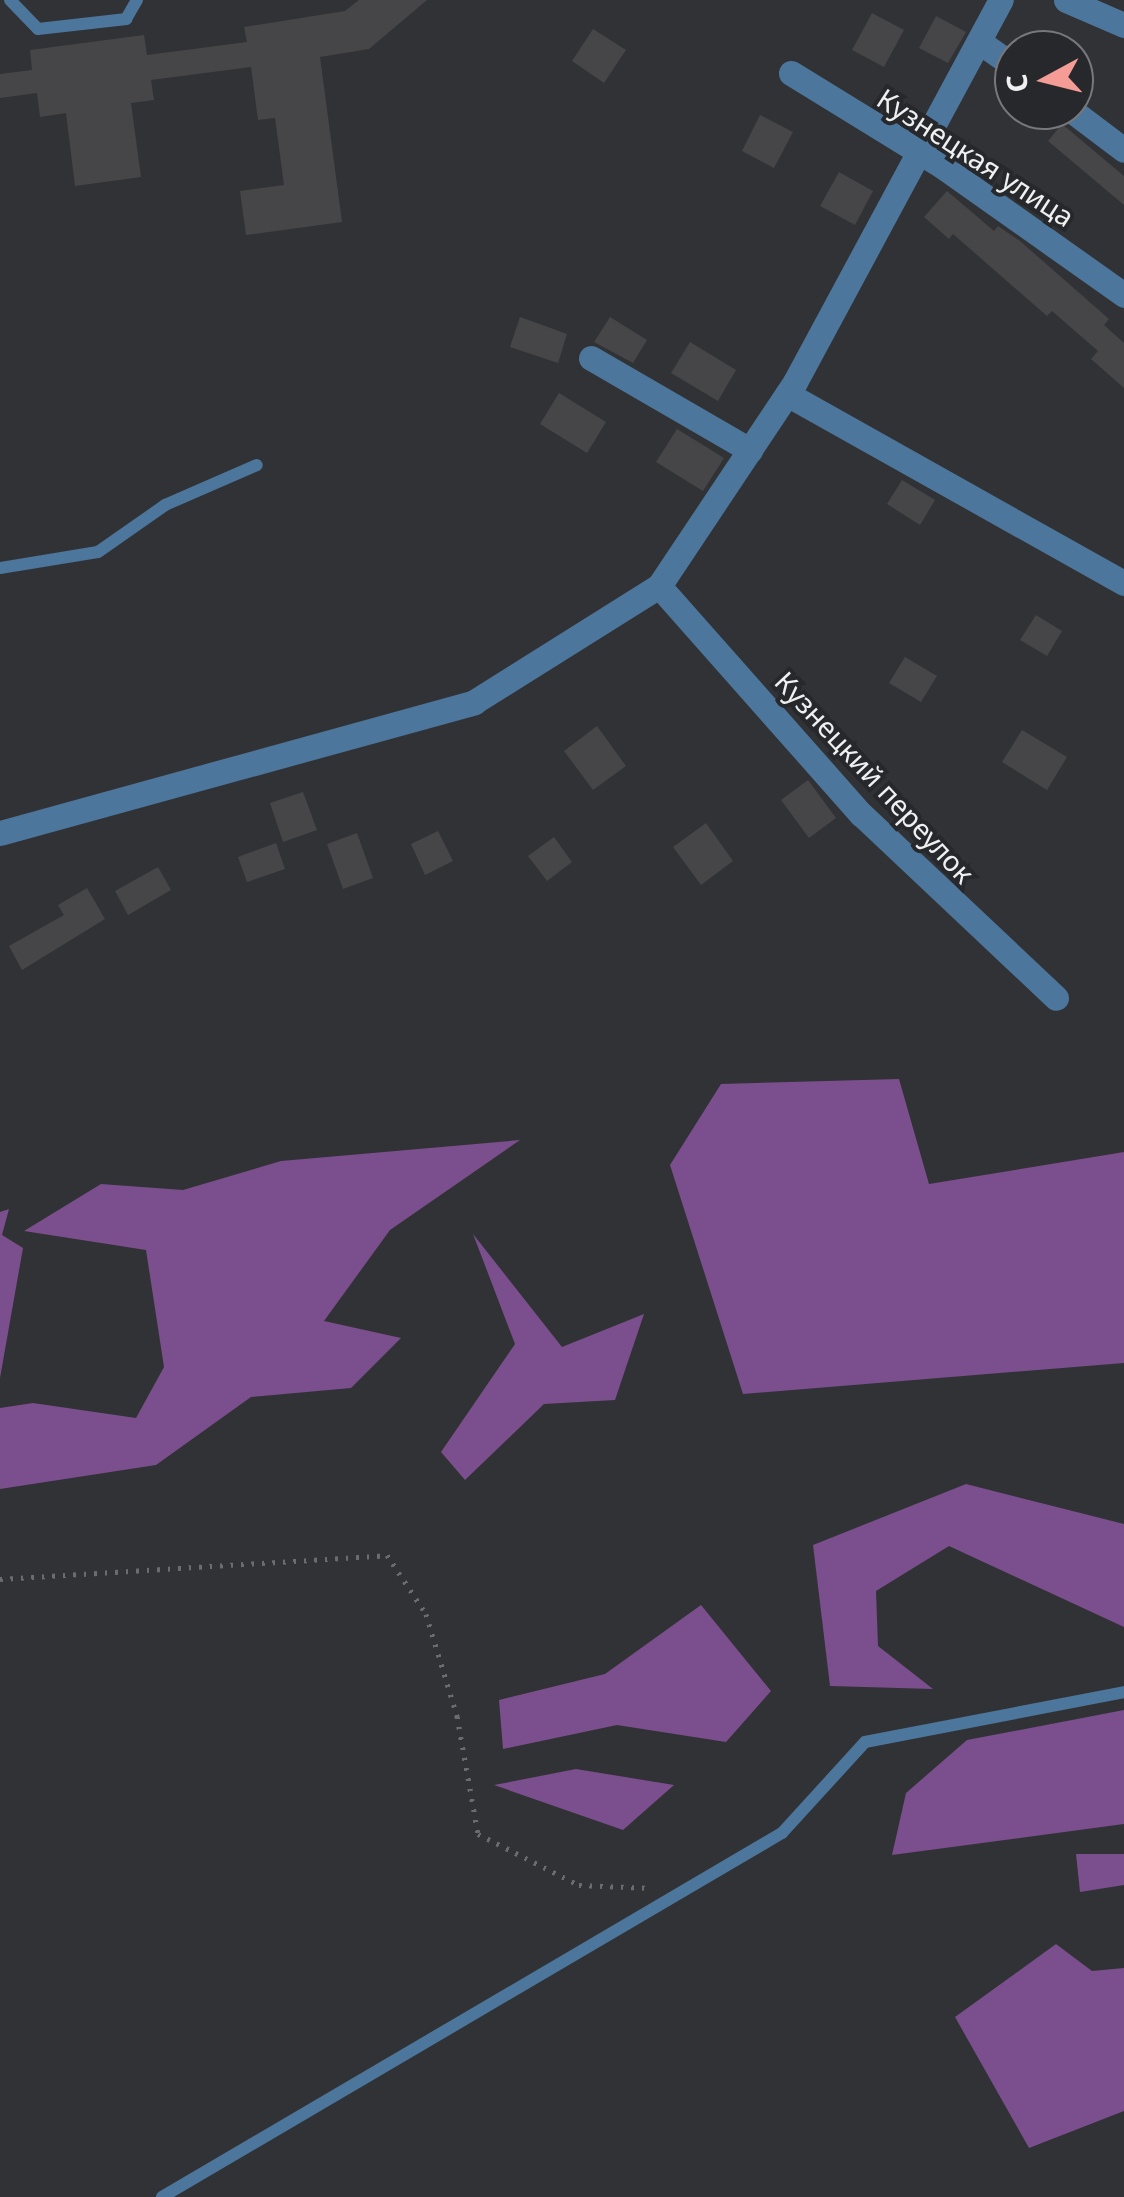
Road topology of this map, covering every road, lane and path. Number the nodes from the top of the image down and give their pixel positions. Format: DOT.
graph roads {
  1 [pos="10,0"];
  2 [pos="137,0"];
  3 [pos="1000,0"];
  4 [pos="1066,0"];
  5 [pos="1124,25"];
  6 [pos="981,43"];
  7 [pos="994,52"];
  8 [pos="791,73"];
  9 [pos="1094,127"];
  10 [pos="1124,150"];
  11 [pos="920,156"];
  12 [pos="1124,296"];
  13 [pos="590,358"];
  14 [pos="788,394"];
  15 [pos="750,450"];
  16 [pos="257,465"];
  17 [pos="0,568"];
  18 [pos="1124,583"];
  19 [pos="659,586"];
  20 [pos="0,833"];
  21 [pos="1056,998"];
  22 [pos="0,1579"];
  23 [pos="1124,1692"];
  24 [pos="686,1889"];
  25 [pos="162,2197"];
  1 -- 2 [label="lane"];
  3 -- 6 [label="street"];
  4 -- 5 [label="street"];
  6 -- 7 [label="street"];
  6 -- 11 [label="street"];
  8 -- 11 [label="street, Кузнецкая улица"];
  9 -- 10 [label="street"];
  11 -- 12 [label="street, Кузнецкая улица"];
  11 -- 14 [label="street"];
  13 -- 15 [label="street"];
  14 -- 15 [label="street"];
  14 -- 18 [label="street"];
  15 -- 19 [label="street"];
  16 -- 17 [label="lane"];
  19 -- 20 [label="street"];
  19 -- 21 [label="street, Кузнецкий переулок"];
  22 -- 24 [label="path"];
  23 -- 24 [label="lane"];
  24 -- 25 [label="lane"];
}
